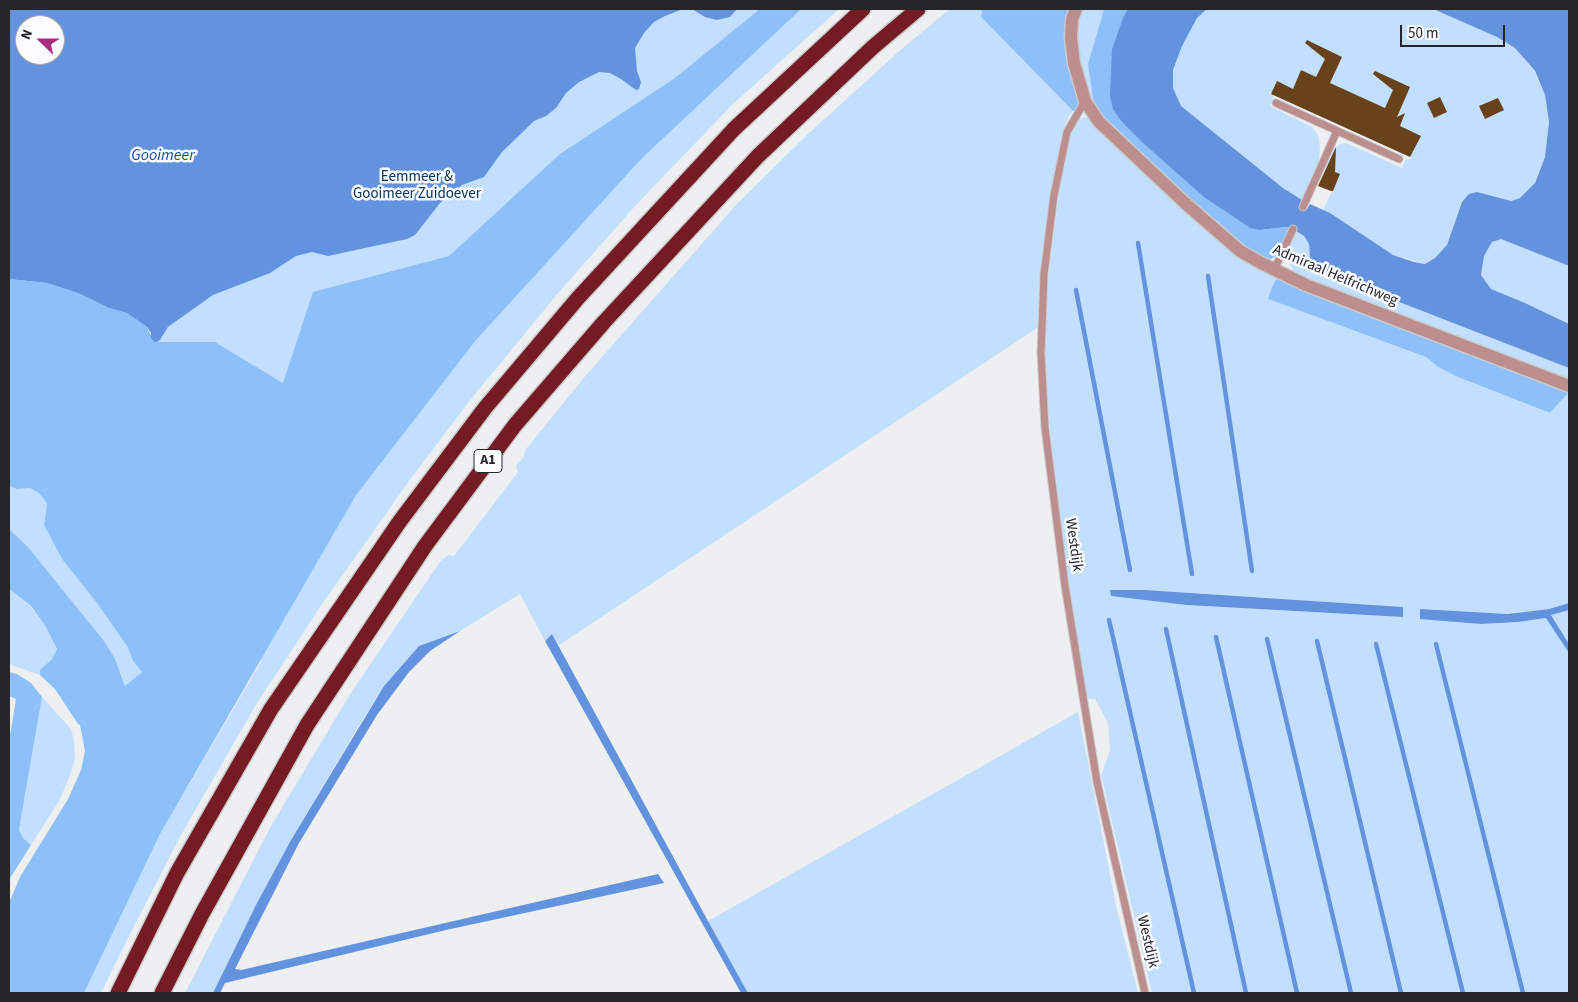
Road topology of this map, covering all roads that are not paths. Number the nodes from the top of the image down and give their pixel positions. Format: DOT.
graph roads {
  1 [pos="863,9"];
  2 [pos="918,9"];
  3 [pos="1076,9"];
  4 [pos="1085,101"];
  5 [pos="1276,103"];
  6 [pos="1337,131"];
  7 [pos="1399,159"];
  8 [pos="1303,207"];
  9 [pos="1293,229"];
  10 [pos="1274,270"];
  11 [pos="1569,386"];
  12 [pos="118,993"];
  13 [pos="162,993"];
  14 [pos="1145,993"];
  1 -- 12 [label="highway, A1"];
  2 -- 13 [label="highway, A1"];
  3 -- 4 [label="street, Admiraal Helfrichweg"];
  4 -- 10 [label="street, Admiraal Helfrichweg"];
  4 -- 14 [label="lane, Westdijk"];
  5 -- 6 [label="lane"];
  6 -- 7 [label="lane"];
  6 -- 8 [label="lane"];
  9 -- 10 [label="lane"];
  10 -- 11 [label="street, Admiraal Helfrichweg"];
}
